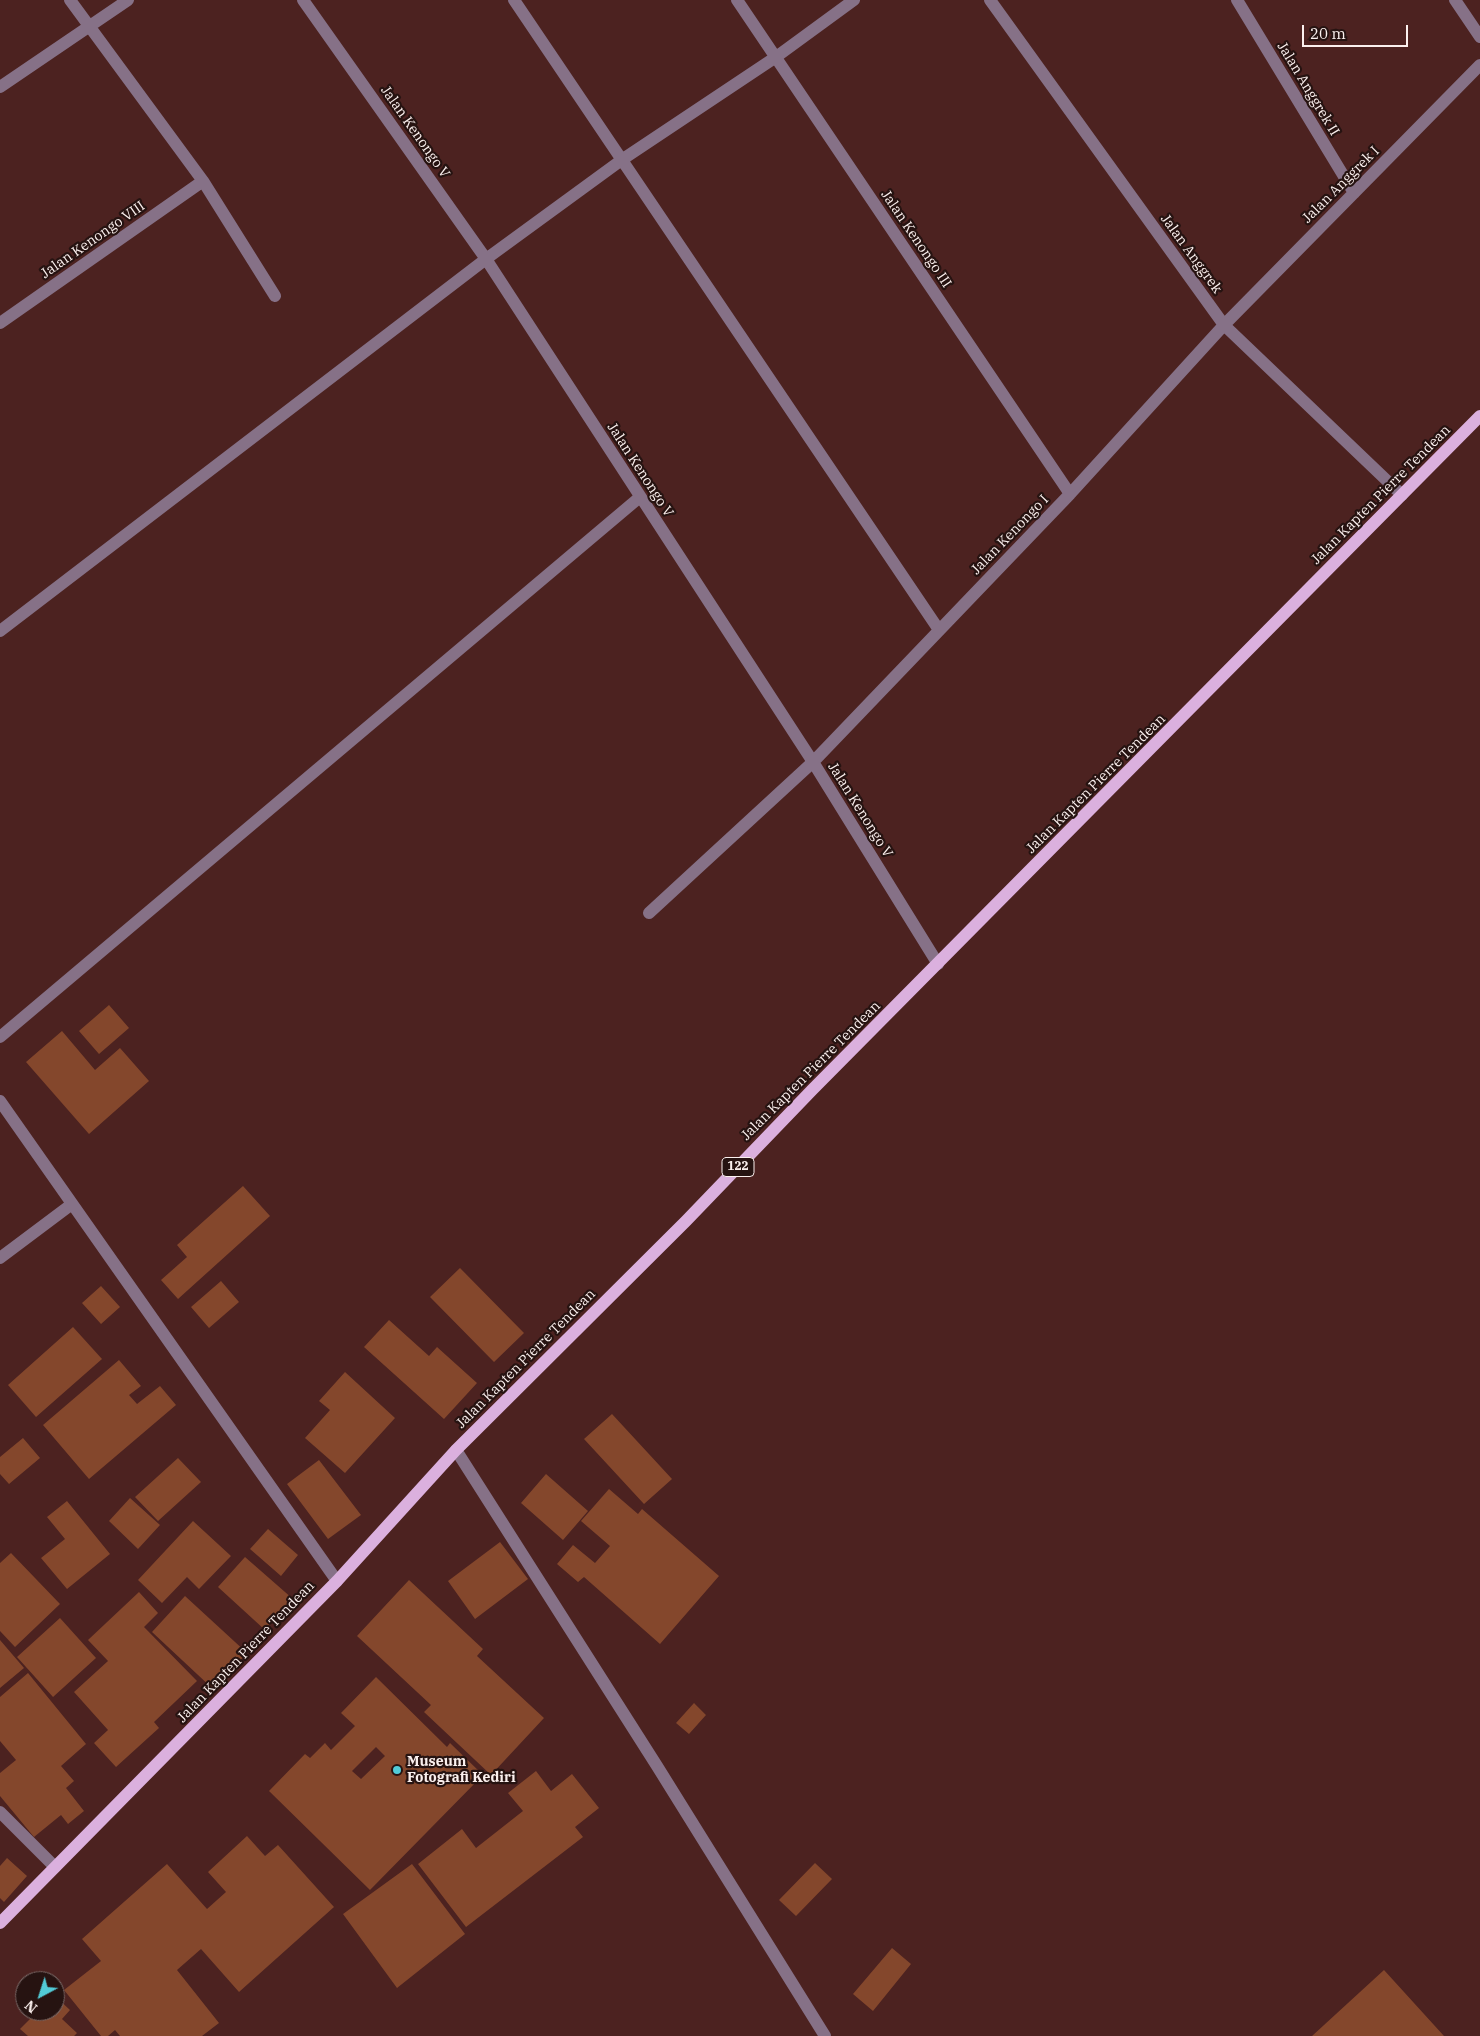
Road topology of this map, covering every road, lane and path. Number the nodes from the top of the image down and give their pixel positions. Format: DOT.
graph roads {
  1 [pos="70,0"];
  2 [pos="128,0"];
  3 [pos="303,0"];
  4 [pos="514,0"];
  5 [pos="737,0"];
  6 [pos="854,0"];
  7 [pos="990,0"];
  8 [pos="1238,0"];
  9 [pos="1455,0"];
  10 [pos="88,27"];
  11 [pos="1480,37"];
  12 [pos="776,57"];
  13 [pos="1480,65"];
  14 [pos="0,87"];
  15 [pos="623,159"];
  16 [pos="203,182"];
  17 [pos="1354,193"];
  18 [pos="486,259"];
  19 [pos="275,296"];
  20 [pos="0,323"];
  21 [pos="1224,326"];
  22 [pos="1480,416"];
  23 [pos="1070,494"];
  24 [pos="1402,495"];
  25 [pos="640,498"];
  26 [pos="939,630"];
  27 [pos="0,631"];
  28 [pos="814,762"];
  29 [pos="650,913"];
  30 [pos="938,964"];
  31 [pos="0,1037"];
  32 [pos="0,1101"];
  33 [pos="72,1204"];
  34 [pos="0,1258"];
  35 [pos="456,1450"];
  36 [pos="337,1581"];
  37 [pos="0,1812"];
  38 [pos="55,1867"];
  39 [pos="0,1923"];
  40 [pos="825,2036"];
  1 -- 10 [label="street"];
  2 -- 10 [label="street"];
  3 -- 18 [label="street, Jalan Kenongo V"];
  4 -- 15 [label="street"];
  5 -- 12 [label="street, Jalan Kenongo III"];
  6 -- 12 [label="street"];
  7 -- 21 [label="street, Jalan Anggrek"];
  8 -- 17 [label="street, Jalan Anggrek II"];
  9 -- 11 [label="street"];
  10 -- 14 [label="street"];
  10 -- 16 [label="street"];
  12 -- 15 [label="street"];
  12 -- 23 [label="street, Jalan Kenongo III"];
  13 -- 17 [label="street, Jalan Anggrek I"];
  15 -- 18 [label="street"];
  15 -- 26 [label="street"];
  16 -- 19 [label="street"];
  16 -- 20 [label="street, Jalan Kenongo VIII"];
  17 -- 21 [label="street, Jalan Anggrek I"];
  18 -- 25 [label="street, Jalan Kenongo V"];
  18 -- 27 [label="street"];
  21 -- 23 [label="street, Jalan Kenongo I"];
  21 -- 24 [label="street, Jalan Anggrek"];
  22 -- 24 [label="main road, Jalan Kapten Pierre Tendean / 122"];
  23 -- 26 [label="street, Jalan Kenongo I"];
  24 -- 30 [label="main road, Jalan Kapten Pierre Tendean / 122"];
  25 -- 28 [label="street, Jalan Kenongo V"];
  25 -- 31 [label="street"];
  26 -- 28 [label="street, Jalan Kenongo I"];
  28 -- 29 [label="street, Jalan Kenongo I"];
  28 -- 30 [label="street, Jalan Kenongo V"];
  30 -- 35 [label="main road, Jalan Kapten Pierre Tendean / 122"];
  32 -- 33 [label="street"];
  33 -- 34 [label="street"];
  33 -- 36 [label="street"];
  35 -- 36 [label="main road, Jalan Kapten Pierre Tendean / 122"];
  35 -- 40 [label="street"];
  36 -- 38 [label="main road, Jalan Kapten Pierre Tendean / 122"];
  37 -- 38 [label="street"];
  38 -- 39 [label="main road, Jalan Kapten Pierre Tendean / 122"];
}
